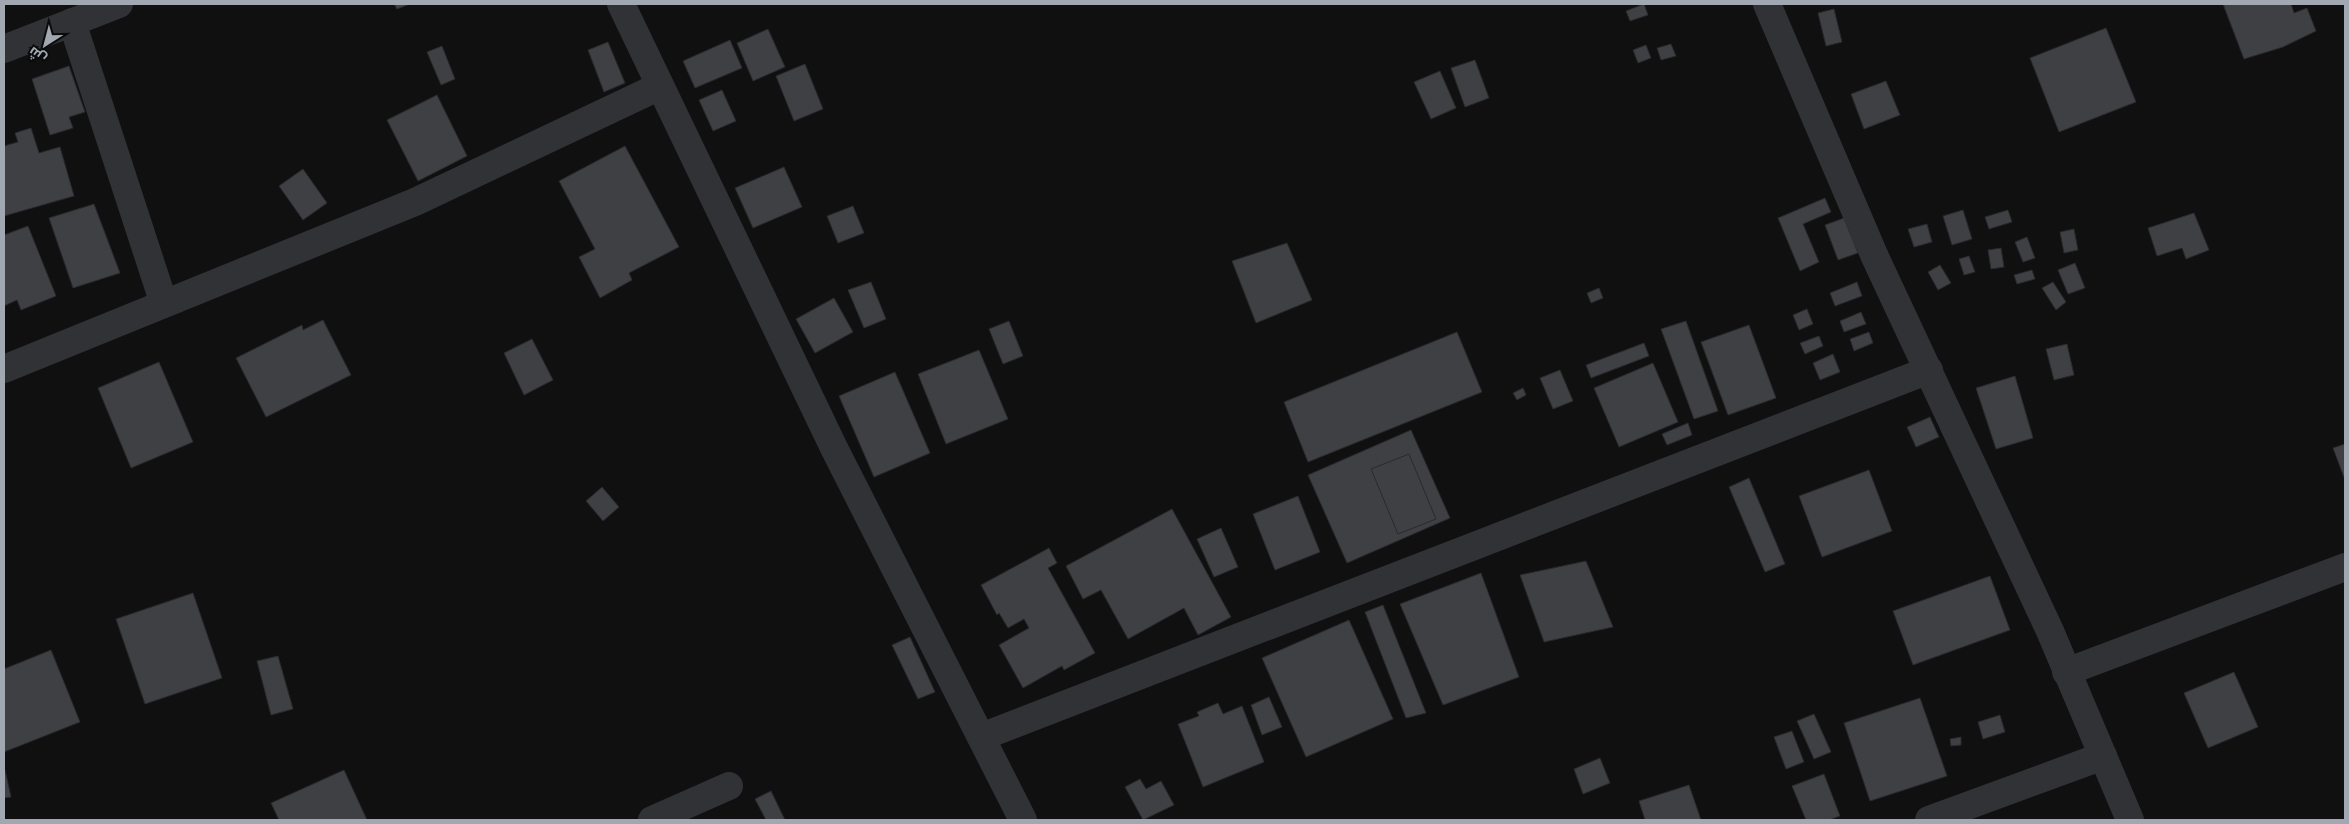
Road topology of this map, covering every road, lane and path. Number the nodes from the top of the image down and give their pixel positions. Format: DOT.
graph roads {
  1 [pos="119,4"];
  2 [pos="620,4"];
  3 [pos="1767,4"];
  4 [pos="72,22"];
  5 [pos="4,49"];
  6 [pos="660,86"];
  7 [pos="164,304"];
  8 [pos="4,369"];
  9 [pos="1929,370"];
  10 [pos="2345,567"];
  11 [pos="2066,672"];
  12 [pos="980,737"];
  13 [pos="2103,756"];
  14 [pos="729,786"];
  15 [pos="652,820"];
  16 [pos="1022,820"];
  17 [pos="1929,820"];
  18 [pos="2130,820"];
  1 -- 4 [label="street"];
  2 -- 6 [label="street"];
  3 -- 9 [label="street"];
  4 -- 5 [label="street"];
  4 -- 7 [label="street"];
  6 -- 7 [label="street"];
  6 -- 12 [label="street"];
  7 -- 8 [label="street"];
  9 -- 11 [label="street"];
  9 -- 12 [label="street"];
  10 -- 11 [label="street"];
  11 -- 13 [label="street"];
  12 -- 16 [label="street"];
  13 -- 17 [label="street"];
  13 -- 18 [label="street"];
  14 -- 15 [label="street"];
}
